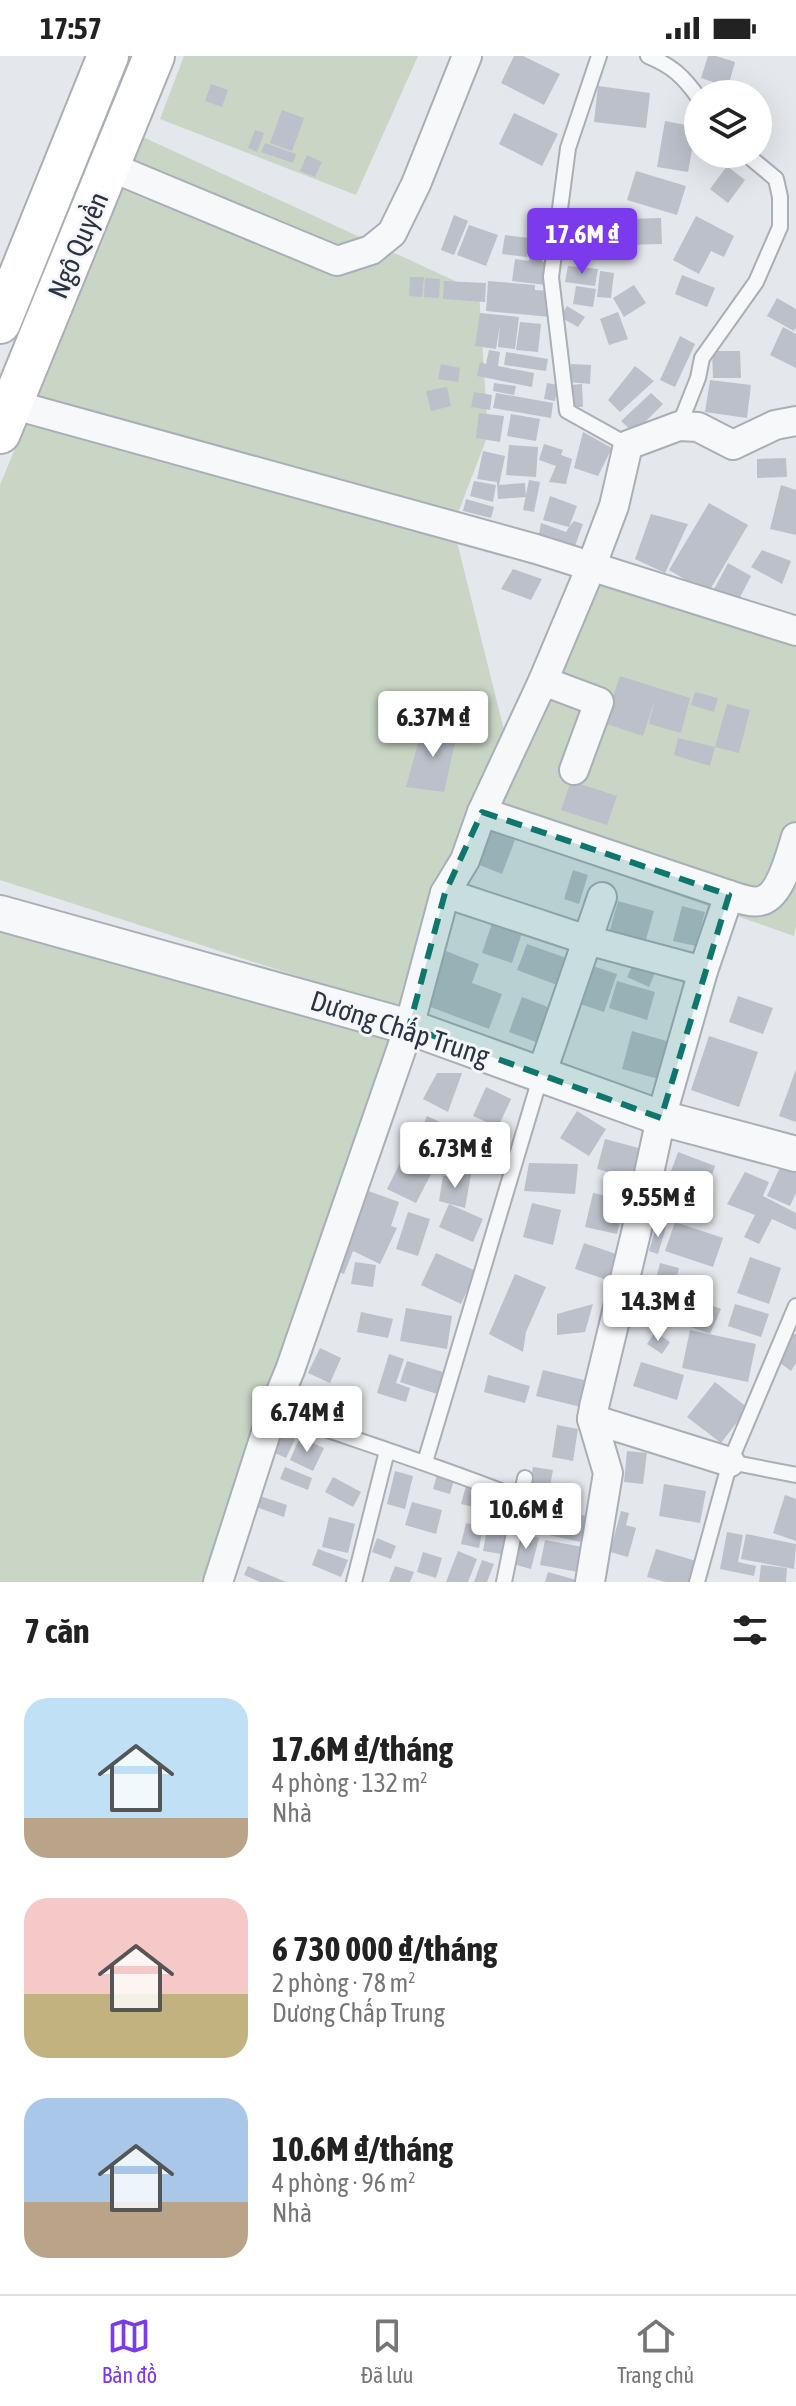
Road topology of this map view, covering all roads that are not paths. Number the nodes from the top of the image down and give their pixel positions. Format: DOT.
graph roads {
  1 [pos="108,56"];
  2 [pos="154,56"];
  3 [pos="467,56"];
  4 [pos="599,56"];
  5 [pos="648,56"];
  6 [pos="685,80"];
  7 [pos="111,167"];
  8 [pos="763,168"];
  9 [pos="0,323"];
  10 [pos="4,413"];
  11 [pos="796,421"];
  12 [pos="679,426"];
  13 [pos="628,445"];
  14 [pos="591,567"];
  15 [pos="796,631"];
  16 [pos="543,681"];
  17 [pos="574,770"];
  18 [pos="482,812"];
  19 [pos="796,837"];
  20 [pos="445,893"];
  21 [pos="729,895"];
  22 [pos="602,897"];
  23 [pos="0,913"];
  24 [pos="587,940"];
  25 [pos="703,971"];
  26 [pos="409,1027"];
  27 [pos="541,1075"];
  28 [pos="661,1118"];
  29 [pos="796,1154"];
  30 [pos="796,1306"];
  31 [pos="273,1411"];
  32 [pos="592,1419"];
  33 [pos="387,1451"];
  34 [pos="425,1462"];
  35 [pos="730,1462"];
  36 [pos="796,1475"];
  37 [pos="525,1478"];
  38 [pos="521,1499"];
  39 [pos="218,1582"];
  40 [pos="354,1582"];
  41 [pos="504,1582"];
  42 [pos="590,1582"];
  43 [pos="697,1582"];
  1 -- 9 [label="main road, Ngô Quyền"];
  2 -- 7 [label="main road, Ngô Quyền"];
  3 -- 7 [label="street"];
  4 -- 13 [label="lane"];
  5 -- 6 [label="lane"];
  7 -- 10 [label="main road, Ngô Quyền"];
  8 -- 12 [label="lane"];
  10 -- 14 [label="street"];
  11 -- 12 [label="street"];
  12 -- 13 [label="street"];
  13 -- 14 [label="street"];
  14 -- 15 [label="street"];
  14 -- 16 [label="street"];
  16 -- 17 [label="street"];
  16 -- 18 [label="street"];
  18 -- 20 [label="street"];
  18 -- 21 [label="street"];
  19 -- 21 [label="street"];
  20 -- 24 [label="street"];
  20 -- 26 [label="street"];
  21 -- 25 [label="street"];
  22 -- 24 [label="street"];
  23 -- 26 [label="street, Dương Chấp Trung"];
  24 -- 25 [label="street"];
  24 -- 27 [label="street"];
  25 -- 28 [label="street"];
  26 -- 27 [label="street, Dương Chấp Trung"];
  26 -- 31 [label="street"];
  27 -- 28 [label="street, Dương Chấp Trung"];
  27 -- 34 [label="lane"];
  28 -- 29 [label="street, Dương Chấp Trung"];
  28 -- 32 [label="street"];
  30 -- 35 [label="lane"];
  31 -- 33 [label="lane"];
  31 -- 39 [label="street"];
  32 -- 35 [label="street"];
  32 -- 42 [label="street"];
  33 -- 34 [label="lane"];
  33 -- 40 [label="lane"];
  34 -- 38 [label="lane"];
  35 -- 36 [label="lane"];
  35 -- 43 [label="lane"];
  37 -- 38 [label="lane"];
  38 -- 41 [label="lane"];
}
